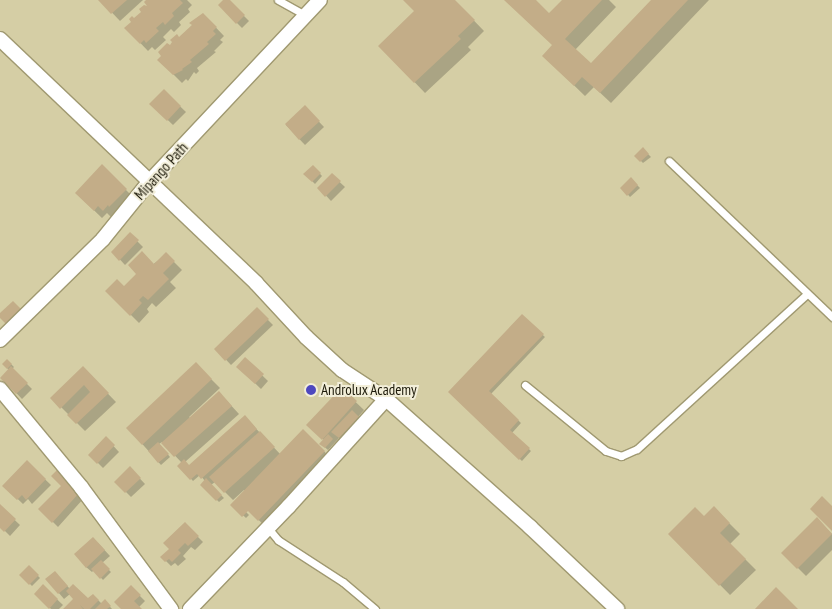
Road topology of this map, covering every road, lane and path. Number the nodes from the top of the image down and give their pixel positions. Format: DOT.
graph roads {
  1 [pos="278,0"];
  2 [pos="320,0"];
  3 [pos="306,15"];
  4 [pos="0,39"];
  5 [pos="669,161"];
  6 [pos="150,181"];
  7 [pos="807,294"];
  8 [pos="832,317"];
  9 [pos="0,340"];
  10 [pos="525,385"];
  11 [pos="0,389"];
  12 [pos="386,399"];
  13 [pos="268,528"];
  14 [pos="171,609"];
  15 [pos="190,609"];
  16 [pos="375,609"];
  17 [pos="617,609"];
  1 -- 3 [label="lane"];
  2 -- 3 [label="street, Mipango Path"];
  3 -- 6 [label="street, Mipango Path"];
  4 -- 6 [label="street"];
  5 -- 7 [label="lane"];
  6 -- 9 [label="street, Mipango Path"];
  6 -- 12 [label="street"];
  7 -- 8 [label="lane"];
  7 -- 10 [label="lane"];
  11 -- 14 [label="street"];
  12 -- 13 [label="street"];
  12 -- 17 [label="street"];
  13 -- 15 [label="street"];
  13 -- 16 [label="lane"];
}
